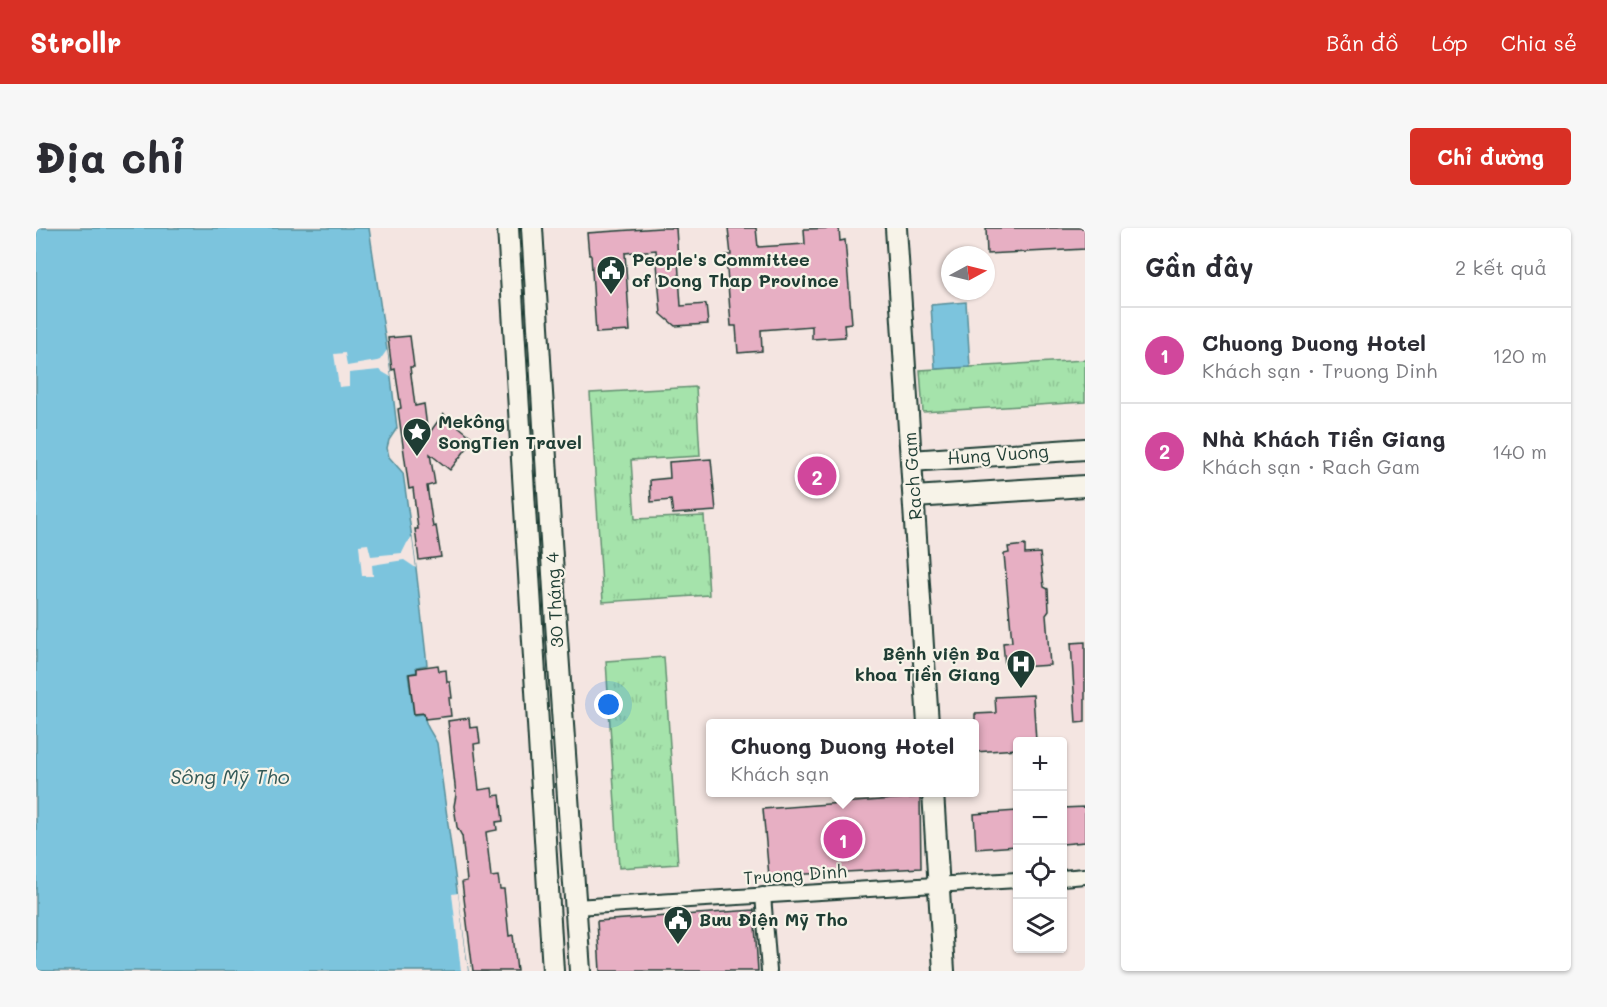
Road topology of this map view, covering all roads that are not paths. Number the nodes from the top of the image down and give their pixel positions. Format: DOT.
graph roads {
  1 [pos="508,228"];
  2 [pos="532,228"];
  3 [pos="896,228"];
  4 [pos="1085,449"];
  5 [pos="912,460"];
  6 [pos="1085,486"];
  7 [pos="914,497"];
  8 [pos="555,623"];
  9 [pos="532,624"];
  10 [pos="928,719"];
  11 [pos="933,797"];
  12 [pos="1085,876"];
  13 [pos="1067,878"];
  14 [pos="1013,880"];
  15 [pos="939,884"];
  16 [pos="763,895"];
  17 [pos="575,907"];
  18 [pos="549,909"];
  19 [pos="553,971"];
  20 [pos="580,971"];
  21 [pos="770,971"];
  22 [pos="944,971"];
  1 -- 9 [label="main road, 30 Tháng 4"];
  2 -- 8 [label="main road, 30 Tháng 4"];
  3 -- 5 [label="main road, Rach Gam"];
  4 -- 5 [label="main road, Hung Vuong"];
  5 -- 7 [label="main road, Rach Gam"];
  6 -- 7 [label="main road, Hung Vuong"];
  7 -- 10 [label="main road, Rach Gam"];
  8 -- 9 [label="main road"];
  8 -- 17 [label="main road, 30 Tháng 4"];
  9 -- 18 [label="main road, 30 Tháng 4"];
  11 -- 15 [label="main road"];
  12 -- 13 [label="street"];
  14 -- 15 [label="street, Truong Dinh"];
  15 -- 16 [label="street, Truong Dinh"];
  15 -- 22 [label="main road"];
  16 -- 17 [label="street, Truong Dinh"];
  16 -- 21 [label="street"];
  17 -- 18 [label="main road"];
  17 -- 20 [label="main road, 30 Tháng 4"];
  18 -- 19 [label="main road, 30 Tháng 4"];
}
